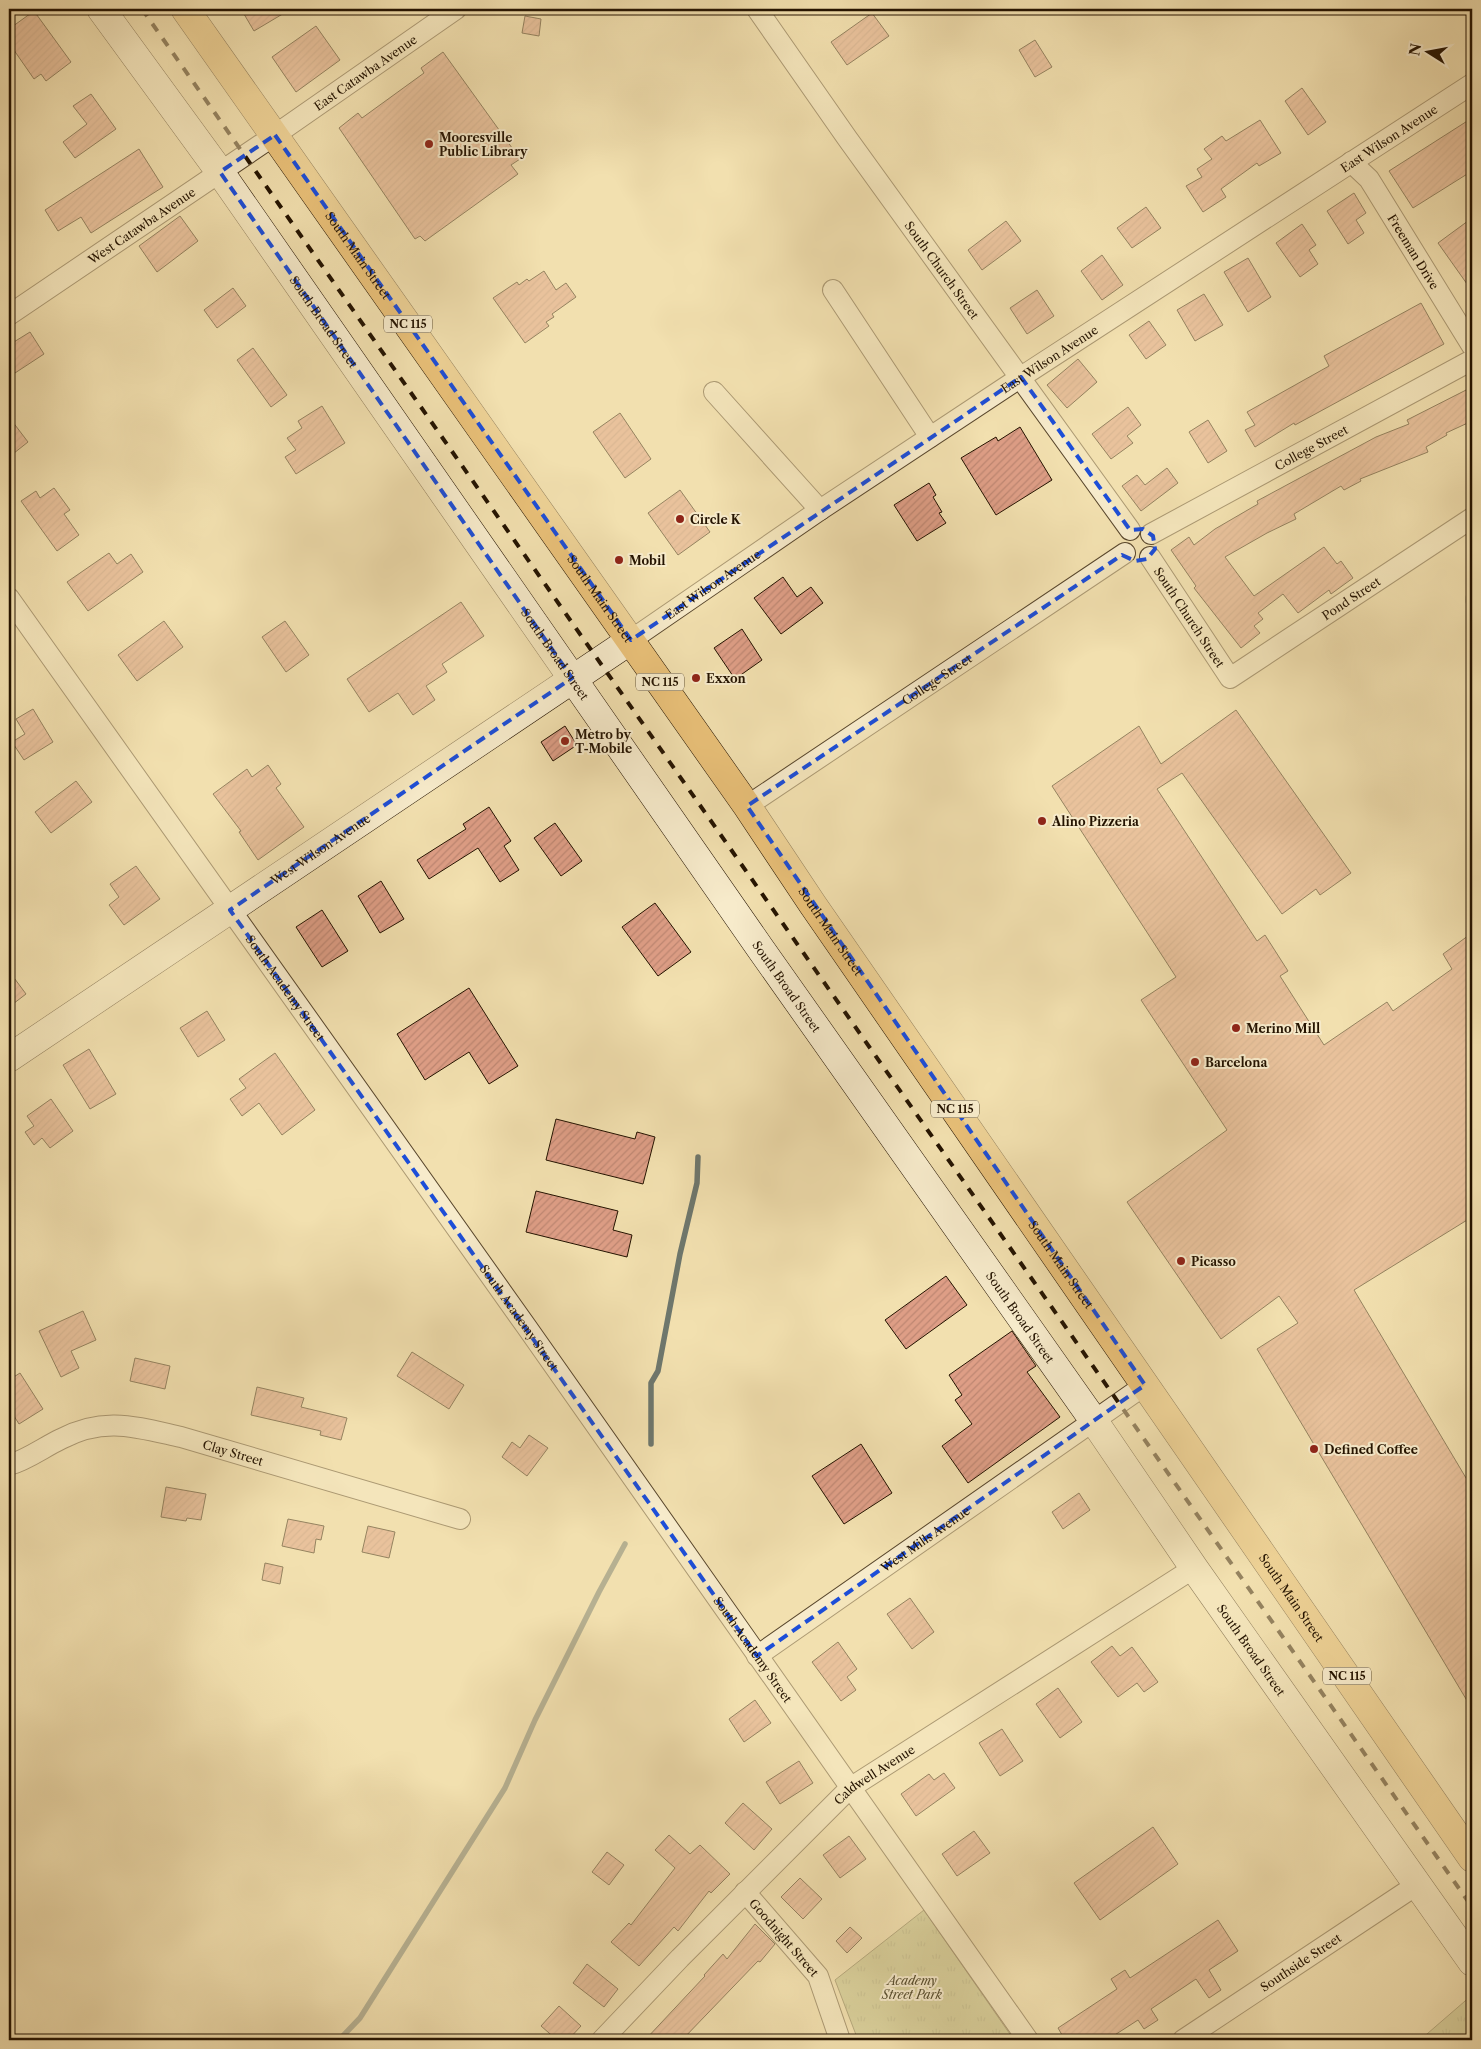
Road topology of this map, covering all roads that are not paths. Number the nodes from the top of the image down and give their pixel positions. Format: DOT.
graph roads {
  1 [pos="101,9"];
  2 [pos="185,9"];
  3 [pos="456,9"];
  4 [pos="757,9"];
  5 [pos="1472,84"];
  6 [pos="275,135"];
  7 [pos="1351,162"];
  8 [pos="220,172"];
  9 [pos="833,290"];
  10 [pos="9,314"];
  11 [pos="1472,346"];
  12 [pos="1472,360"];
  13 [pos="1021,377"];
  14 [pos="714,392"];
  15 [pos="930,437"];
  16 [pos="820,510"];
  17 [pos="1472,518"];
  18 [pos="1130,530"];
  19 [pos="1151,534"];
  20 [pos="1125,553"];
  21 [pos="1150,557"];
  22 [pos="11,605"];
  23 [pos="631,640"];
  24 [pos="572,678"];
  25 [pos="1230,678"];
  26 [pos="748,806"];
  27 [pos="230,910"];
  28 [pos="9,1058"];
  29 [pos="1145,1385"];
  30 [pos="1094,1421"];
  31 [pos="9,1465"];
  32 [pos="460,1519"];
  33 [pos="1194,1568"];
  34 [pos="757,1656"];
  35 [pos="850,1788"];
  36 [pos="1472,1858"];
  37 [pos="1418,1884"];
  38 [pos="745,1892"];
  39 [pos="1472,1962"];
  40 [pos="602,2040"];
  41 [pos="840,2040"];
  42 [pos="1028,2040"];
  43 [pos="1183,2040"];
  1 -- 8 [label="street, South Broad Street"];
  2 -- 6 [label="main road, South Main Street / NC 115"];
  3 -- 6 [label="street, East Catawba Avenue"];
  4 -- 13 [label="street, South Church Street"];
  5 -- 7 [label="street, East Wilson Avenue"];
  6 -- 8 [label="street, West Catawba Avenue"];
  6 -- 23 [label="main road, South Main Street / NC 115"];
  7 -- 11 [label="street, Freeman Drive"];
  7 -- 13 [label="street, East Wilson Avenue"];
  8 -- 10 [label="street, West Catawba Avenue"];
  8 -- 24 [label="street, South Broad Street"];
  9 -- 15 [label="street"];
  12 -- 19 [label="street, College Street"];
  13 -- 15 [label="street, East Wilson Avenue"];
  13 -- 18 [label="street, South Church Street"];
  14 -- 16 [label="street"];
  15 -- 16 [label="street, East Wilson Avenue"];
  16 -- 23 [label="street, East Wilson Avenue"];
  17 -- 25 [label="street, Pond Street"];
  18 -- 19 [label="street"];
  18 -- 20 [label="street"];
  19 -- 21 [label="street"];
  20 -- 21 [label="street"];
  20 -- 26 [label="street, College Street"];
  21 -- 25 [label="street, South Church Street"];
  22 -- 27 [label="street, South Academy Street"];
  23 -- 24 [label="street, West Wilson Avenue"];
  23 -- 26 [label="main road, South Main Street / NC 115"];
  24 -- 27 [label="street, West Wilson Avenue"];
  24 -- 30 [label="street, South Broad Street"];
  26 -- 29 [label="main road, South Main Street / NC 115"];
  27 -- 28 [label="street, West Wilson Avenue"];
  27 -- 34 [label="street, South Academy Street"];
  29 -- 30 [label="street, West Mills Avenue"];
  29 -- 36 [label="main road, South Main Street / NC 115"];
  30 -- 33 [label="street, South Broad Street"];
  30 -- 34 [label="street, West Mills Avenue"];
  31 -- 32 [label="street, Clay Street"];
  33 -- 35 [label="street, Caldwell Avenue"];
  33 -- 37 [label="street, South Broad Street"];
  34 -- 35 [label="street, South Academy Street"];
  35 -- 38 [label="street, Caldwell Avenue"];
  35 -- 42 [label="street, South Academy Street"];
  37 -- 39 [label="street, South Broad Street"];
  37 -- 43 [label="street, Southside Street"];
  38 -- 40 [label="street, Caldwell Avenue"];
  38 -- 41 [label="street, Goodnight Street"];
}
